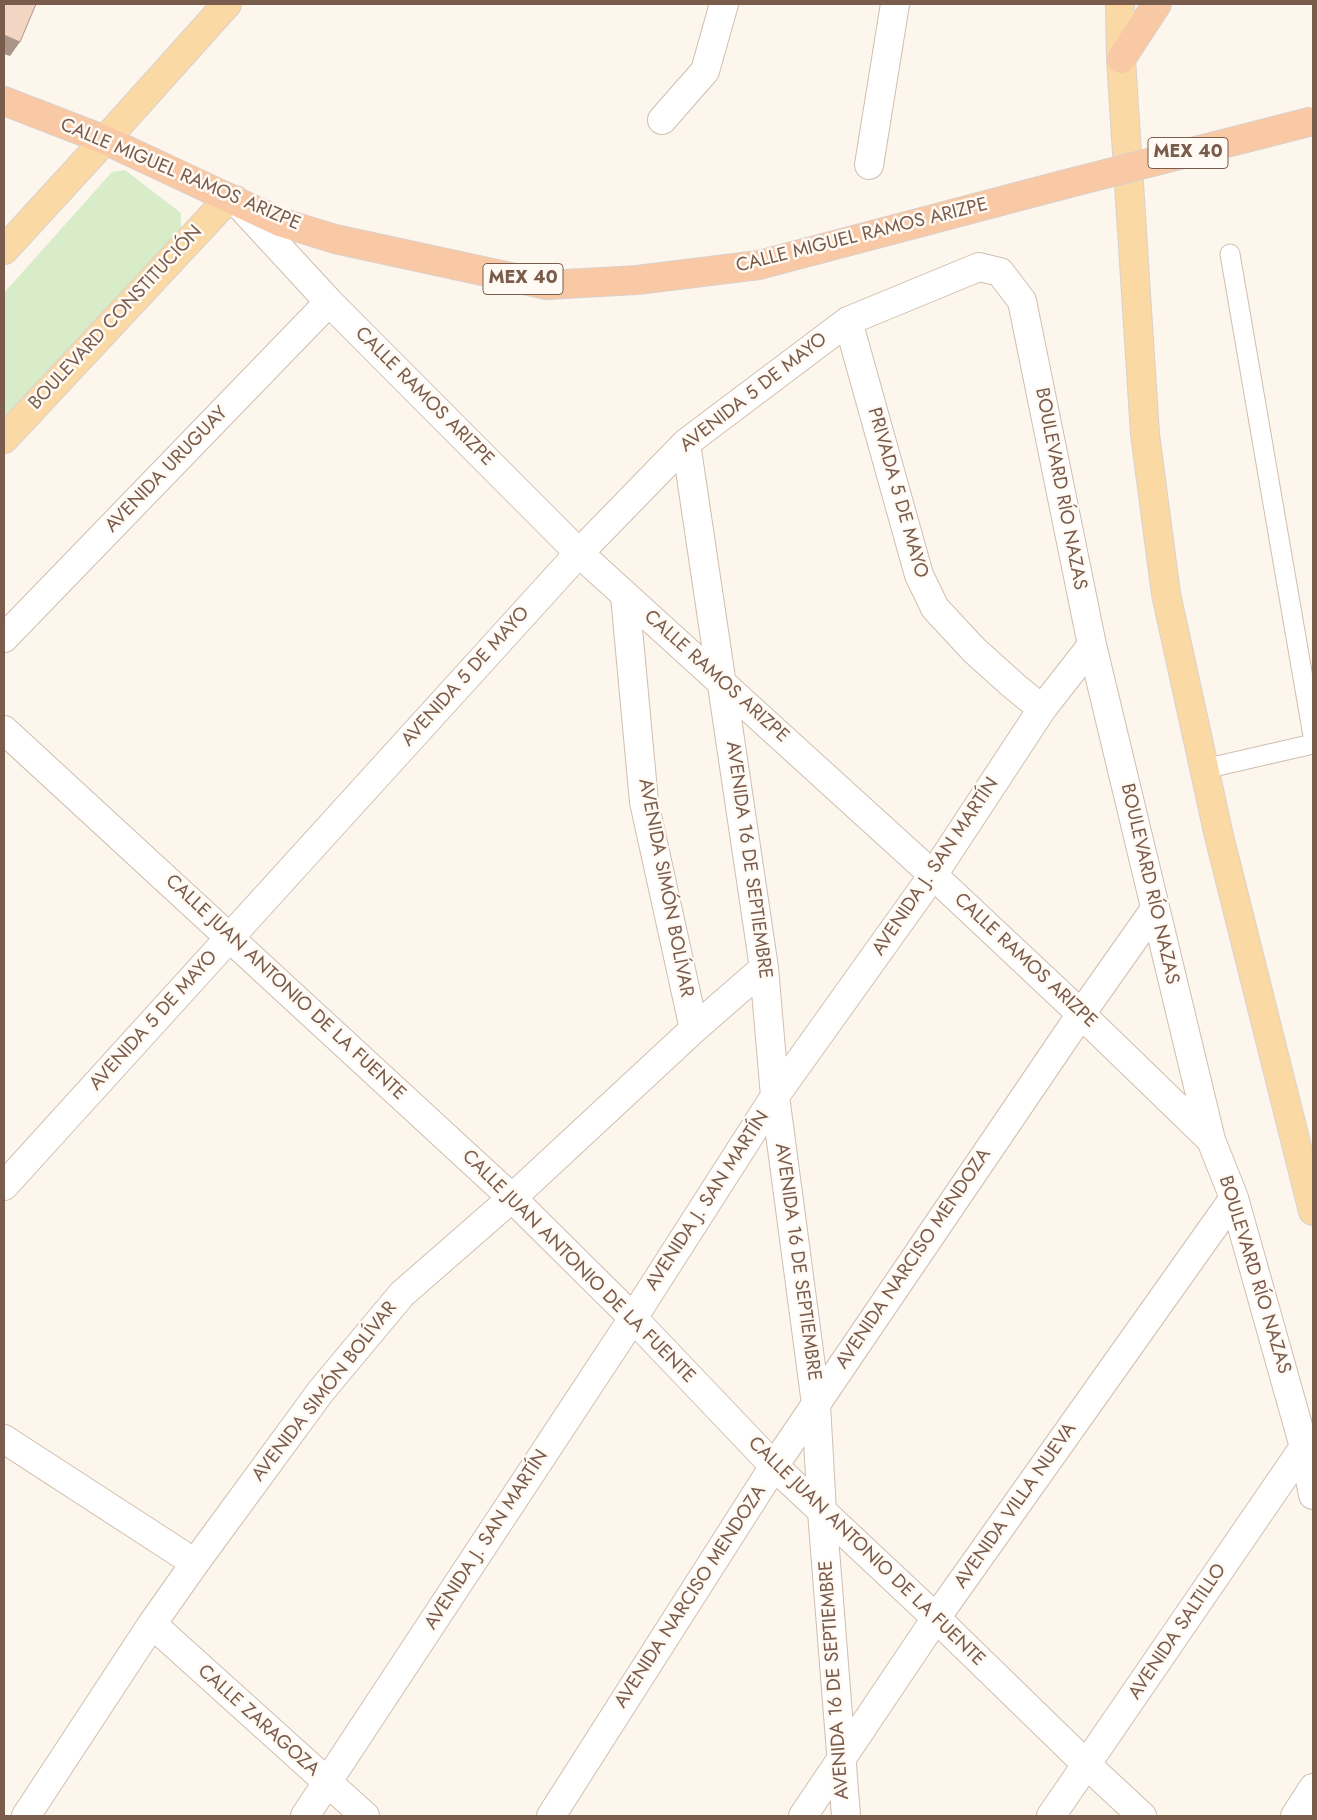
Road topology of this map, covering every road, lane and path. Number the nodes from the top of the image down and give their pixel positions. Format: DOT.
graph roads {
  1 [pos="227,4"];
  2 [pos="724,4"];
  3 [pos="895,4"];
  4 [pos="1120,4"];
  5 [pos="1157,4"];
  6 [pos="1121,59"];
  7 [pos="4,101"];
  8 [pos="662,120"];
  9 [pos="1313,121"];
  10 [pos="105,140"];
  11 [pos="869,165"];
  12 [pos="232,199"];
  13 [pos="4,250"];
  14 [pos="1230,254"];
  15 [pos="1000,272"];
  16 [pos="329,302"];
  17 [pos="848,321"];
  18 [pos="4,439"];
  19 [pos="686,443"];
  20 [pos="579,553"];
  21 [pos="625,596"];
  22 [pos="4,638"];
  23 [pos="1092,645"];
  24 [pos="723,682"];
  25 [pos="1042,709"];
  26 [pos="4,730"];
  27 [pos="1313,736"];
  28 [pos="1313,744"];
  29 [pos="1204,768"];
  30 [pos="933,875"];
  31 [pos="1155,909"];
  32 [pos="231,938"];
  33 [pos="764,968"];
  34 [pos="1081,1014"];
  35 [pos="694,1029"];
  36 [pos="776,1096"];
  37 [pos="1211,1140"];
  38 [pos="4,1186"];
  39 [pos="512,1198"];
  40 [pos="1234,1198"];
  41 [pos="1313,1211"];
  42 [pos="633,1318"];
  43 [pos="816,1404"];
  44 [pos="4,1439"];
  45 [pos="1304,1447"];
  46 [pos="774,1466"];
  47 [pos="1313,1495"];
  48 [pos="822,1512"];
  49 [pos="194,1563"];
  50 [pos="936,1618"];
  51 [pos="152,1624"];
  52 [pos="841,1761"];
  53 [pos="1086,1765"];
  54 [pos="327,1783"];
  55 [pos="1313,1788"];
  56 [pos="26,1816"];
  57 [pos="305,1816"];
  58 [pos="365,1816"];
  59 [pos="551,1816"];
  60 [pos="803,1816"];
  61 [pos="846,1816"];
  62 [pos="1051,1816"];
  63 [pos="1142,1816"];
  64 [pos="1295,1816"];
  1 -- 10 [label="main road"];
  2 -- 8 [label="street"];
  3 -- 11 [label="street"];
  4 -- 6 [label="main road"];
  5 -- 6 [label="highway"];
  6 -- 29 [label="main road"];
  7 -- 10 [label="highway, CALLE MIGUEL RAMOS ARIZPE / MEX 40"];
  9 -- 12 [label="highway, CALLE MIGUEL RAMOS ARIZPE / MEX 40, bridge"];
  10 -- 12 [label="highway, CALLE MIGUEL RAMOS ARIZPE / MEX 40"];
  10 -- 13 [label="main road"];
  12 -- 16 [label="street, CALLE RAMOS ARIZPE"];
  12 -- 18 [label="main road, BOULEVARD CONSTITUCIÓN"];
  14 -- 27 [label="lane"];
  15 -- 17 [label="street, AVENIDA 5 DE MAYO"];
  15 -- 23 [label="street, BOULEVARD RÍO NAZAS"];
  16 -- 20 [label="street, CALLE RAMOS ARIZPE"];
  16 -- 22 [label="street, AVENIDA URUGUAY"];
  17 -- 19 [label="street, AVENIDA 5 DE MAYO"];
  17 -- 25 [label="street, PRIVADA 5 DE MAYO"];
  19 -- 20 [label="street, AVENIDA 5 DE MAYO"];
  19 -- 24 [label="street, AVENIDA 16 DE SEPTIEMBRE"];
  20 -- 21 [label="street, CALLE RAMOS ARIZPE"];
  20 -- 32 [label="street, AVENIDA 5 DE MAYO"];
  21 -- 24 [label="street, CALLE RAMOS ARIZPE"];
  21 -- 35 [label="street, AVENIDA SIMÓN BOLÍVAR"];
  23 -- 25 [label="street, AVENIDA J. SAN MARTÍN"];
  23 -- 31 [label="street, BOULEVARD RÍO NAZAS"];
  24 -- 30 [label="street, CALLE RAMOS ARIZPE"];
  24 -- 33 [label="street, AVENIDA 16 DE SEPTIEMBRE"];
  25 -- 30 [label="street, AVENIDA J. SAN MARTÍN"];
  26 -- 32 [label="street, CALLE JUAN ANTONIO DE LA FUENTE"];
  28 -- 29 [label="lane"];
  29 -- 41 [label="main road"];
  30 -- 34 [label="street, CALLE RAMOS ARIZPE"];
  30 -- 36 [label="street, AVENIDA J. SAN MARTÍN"];
  31 -- 34 [label="street, AVENIDA NARCISO MENDOZA"];
  31 -- 37 [label="street, BOULEVARD RÍO NAZAS"];
  32 -- 38 [label="street, AVENIDA 5 DE MAYO"];
  32 -- 39 [label="street, CALLE JUAN ANTONIO DE LA FUENTE"];
  33 -- 35 [label="street, AVENIDA SIMÓN BOLÍVAR"];
  33 -- 36 [label="street, AVENIDA 16 DE SEPTIEMBRE"];
  34 -- 37 [label="street, CALLE RAMOS ARIZPE"];
  34 -- 43 [label="street, AVENIDA NARCISO MENDOZA"];
  35 -- 39 [label="street, AVENIDA SIMÓN BOLÍVAR"];
  36 -- 42 [label="street, AVENIDA J. SAN MARTÍN"];
  36 -- 43 [label="street, AVENIDA 16 DE SEPTIEMBRE"];
  37 -- 40 [label="street, BOULEVARD RÍO NAZAS"];
  39 -- 42 [label="street, CALLE JUAN ANTONIO DE LA FUENTE"];
  39 -- 49 [label="street, AVENIDA SIMÓN BOLÍVAR"];
  40 -- 45 [label="street, BOULEVARD RÍO NAZAS"];
  40 -- 50 [label="street, AVENIDA VILLA NUEVA"];
  42 -- 46 [label="street, CALLE JUAN ANTONIO DE LA FUENTE"];
  42 -- 54 [label="street, AVENIDA J. SAN MARTÍN"];
  43 -- 46 [label="street, AVENIDA NARCISO MENDOZA"];
  43 -- 48 [label="street, AVENIDA 16 DE SEPTIEMBRE"];
  44 -- 49 [label="street"];
  45 -- 47 [label="street, BOULEVARD RÍO NAZAS"];
  45 -- 53 [label="street, AVENIDA SALTILLO"];
  46 -- 48 [label="street, CALLE JUAN ANTONIO DE LA FUENTE"];
  46 -- 59 [label="street, AVENIDA NARCISO MENDOZA"];
  48 -- 50 [label="street, CALLE JUAN ANTONIO DE LA FUENTE"];
  48 -- 52 [label="street, AVENIDA 16 DE SEPTIEMBRE"];
  49 -- 51 [label="street, AVENIDA SIMÓN BOLÍVAR"];
  50 -- 52 [label="street, AVENIDA VILLA NUEVA"];
  50 -- 53 [label="street, CALLE JUAN ANTONIO DE LA FUENTE"];
  51 -- 54 [label="street, CALLE ZARAGOZA"];
  51 -- 56 [label="street, AVENIDA SIMÓN BOLÍVAR"];
  52 -- 60 [label="street, AVENIDA VILLA NUEVA"];
  52 -- 61 [label="street, AVENIDA 16 DE SEPTIEMBRE"];
  53 -- 62 [label="street, AVENIDA SALTILLO"];
  53 -- 63 [label="street, CALLE JUAN ANTONIO DE LA FUENTE"];
  54 -- 57 [label="street, AVENIDA J. SAN MARTÍN"];
  54 -- 58 [label="street, CALLE ZARAGOZA"];
  55 -- 64 [label="street"];
}
